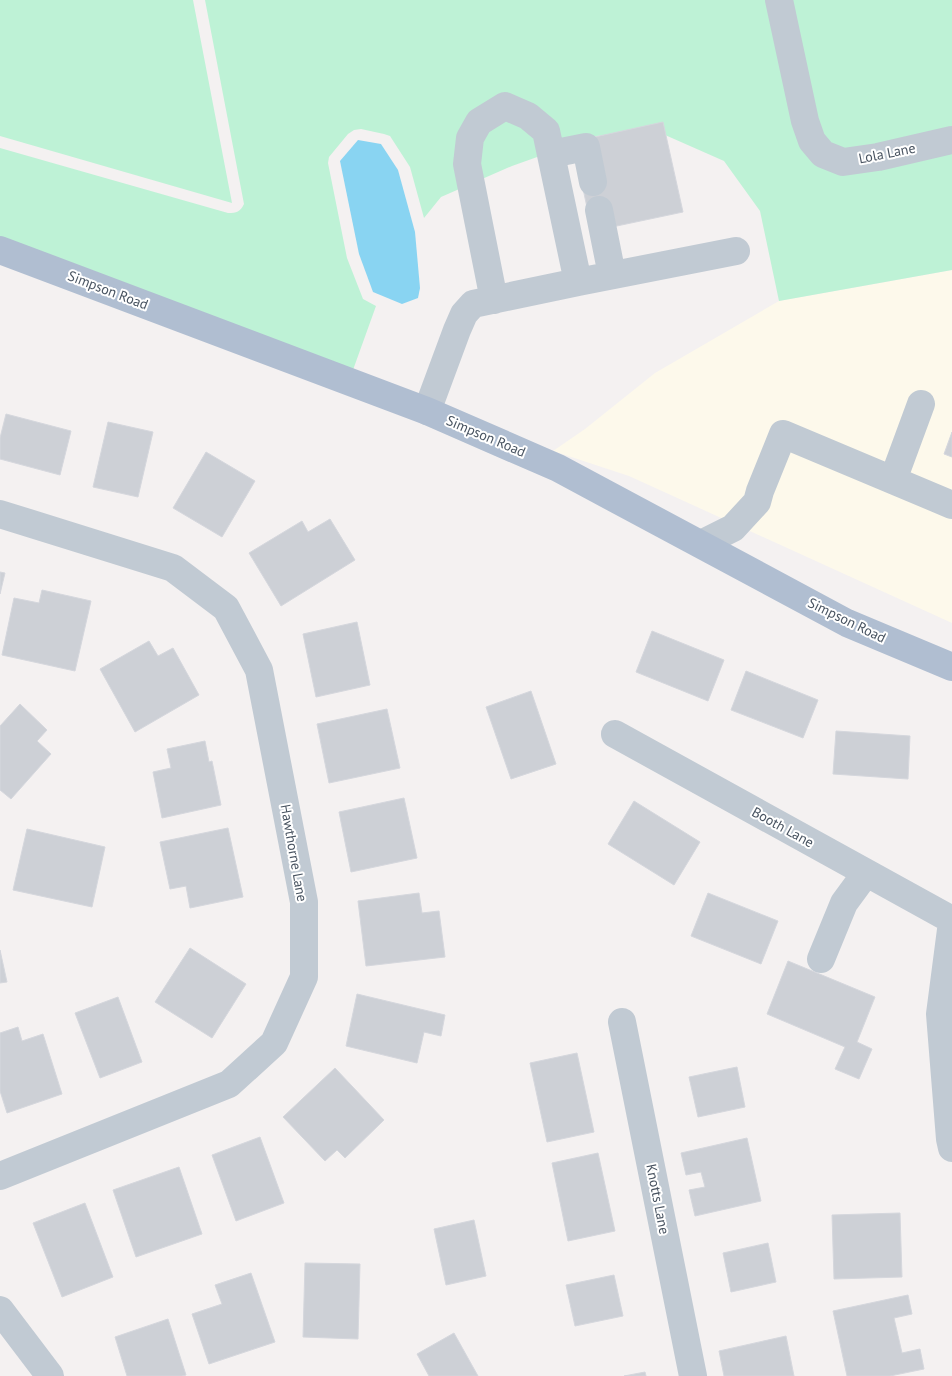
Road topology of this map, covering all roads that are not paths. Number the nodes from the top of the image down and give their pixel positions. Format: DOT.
graph roads {
  1 [pos="780,0"];
  2 [pos="952,140"];
  3 [pos="551,154"];
  4 [pos="593,182"];
  5 [pos="598,210"];
  6 [pos="0,250"];
  7 [pos="736,251"];
  8 [pos="612,275"];
  9 [pos="578,282"];
  10 [pos="494,300"];
  11 [pos="920,404"];
  12 [pos="427,411"];
  13 [pos="893,480"];
  14 [pos="952,505"];
  15 [pos="0,514"];
  16 [pos="701,544"];
  17 [pos="952,667"];
  18 [pos="615,734"];
  19 [pos="866,873"];
  20 [pos="952,921"];
  21 [pos="821,959"];
  22 [pos="622,1022"];
  23 [pos="952,1148"];
  24 [pos="0,1176"];
  25 [pos="0,1310"];
  26 [pos="50,1376"];
  27 [pos="693,1376"];
  1 -- 2 [label="street, Lola Lane"];
  3 -- 4 [label="street"];
  3 -- 9 [label="street"];
  3 -- 10 [label="street"];
  5 -- 8 [label="street"];
  6 -- 12 [label="main road, Simpson Road"];
  7 -- 8 [label="street"];
  8 -- 9 [label="street"];
  9 -- 10 [label="street"];
  10 -- 12 [label="street"];
  11 -- 13 [label="street"];
  12 -- 16 [label="main road, Simpson Road"];
  13 -- 14 [label="street"];
  13 -- 16 [label="street"];
  15 -- 24 [label="street, Hawthorne Lane"];
  16 -- 17 [label="main road, Simpson Road"];
  18 -- 19 [label="street, Booth Lane"];
  19 -- 20 [label="street, Booth Lane"];
  19 -- 21 [label="street"];
  20 -- 23 [label="street"];
  22 -- 27 [label="street, Knotts Lane"];
  25 -- 26 [label="street"];
}
